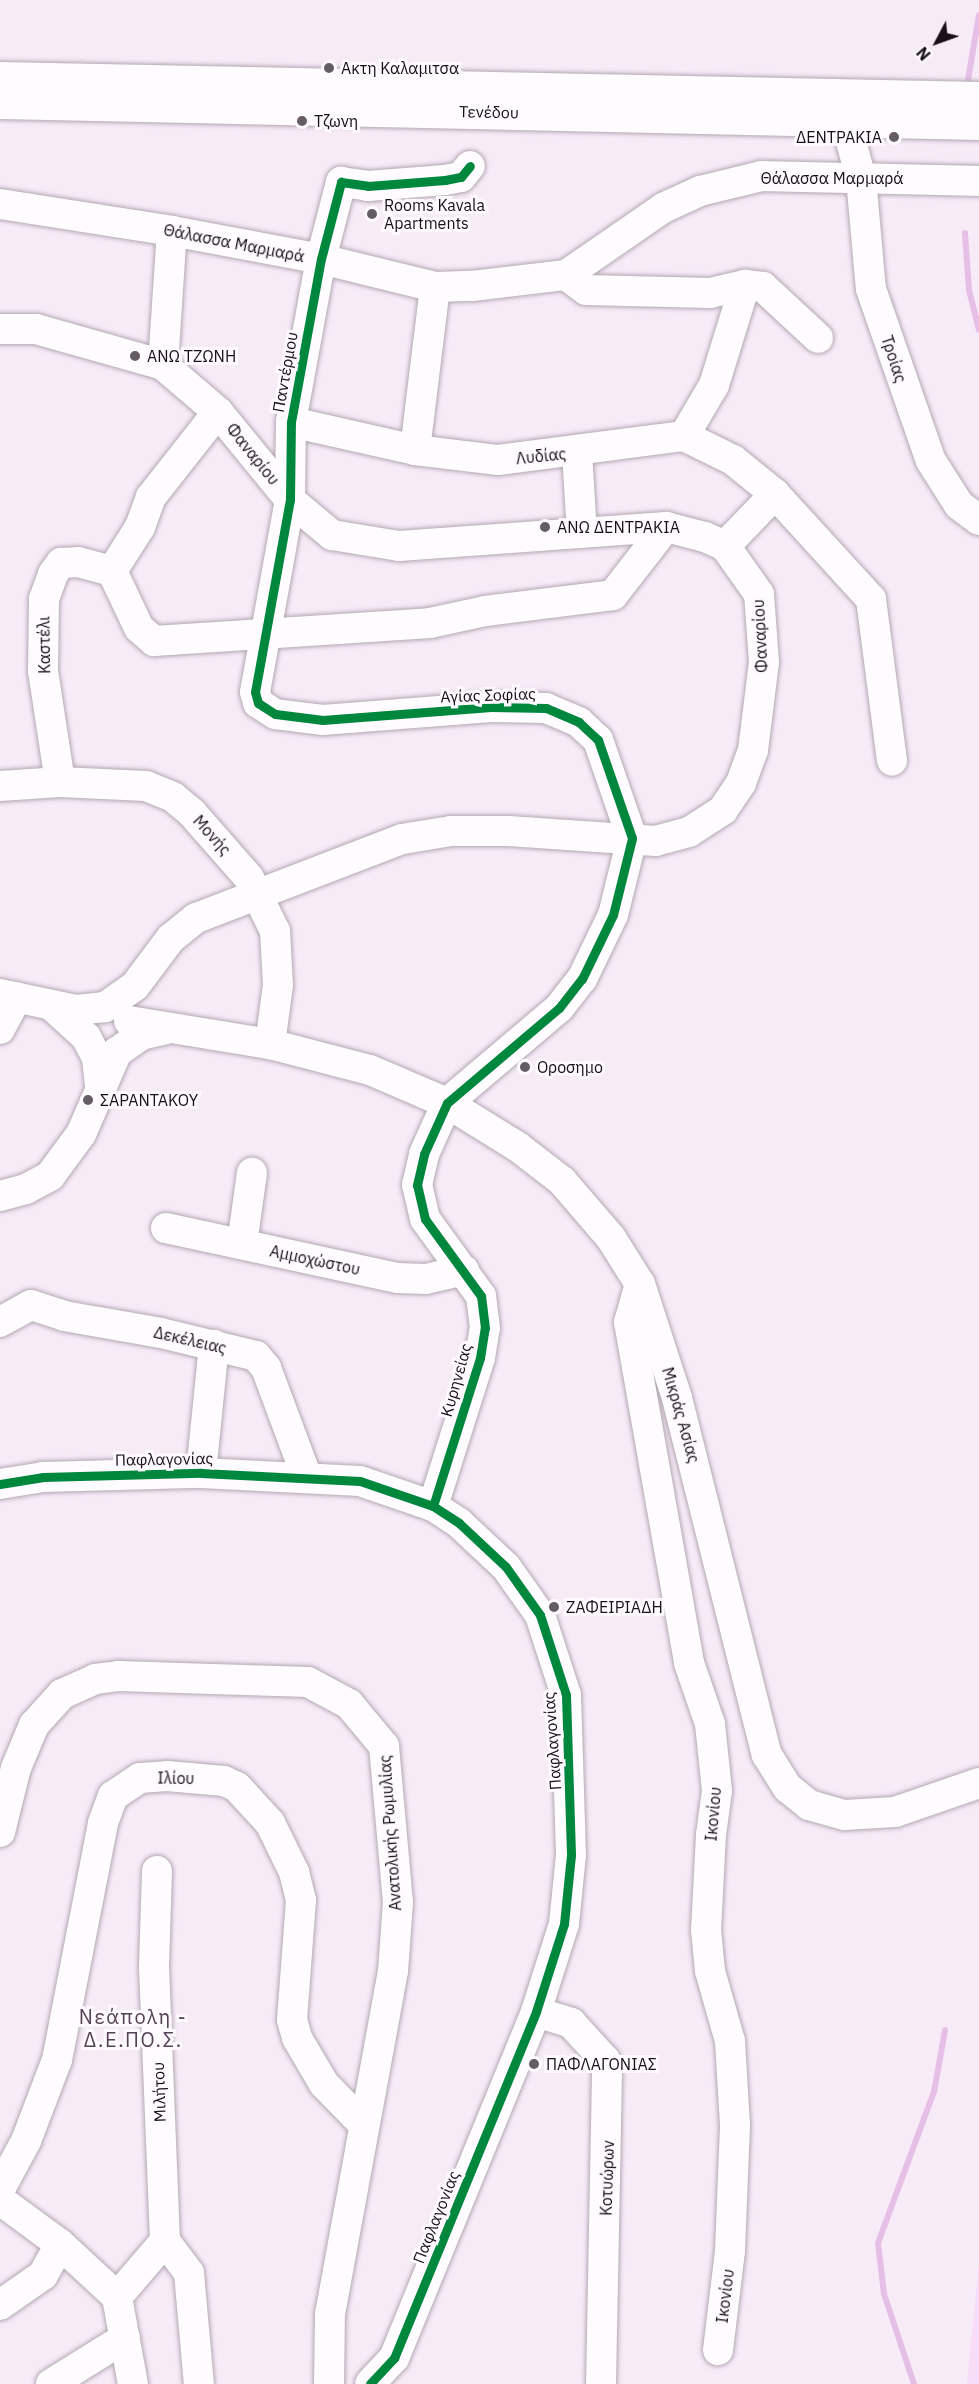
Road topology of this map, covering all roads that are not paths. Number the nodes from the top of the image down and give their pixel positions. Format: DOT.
graph roads {
  1 [pos="0,78"];
  2 [pos="979,98"];
  3 [pos="0,102"];
  4 [pos="845,108"];
  5 [pos="979,123"];
  6 [pos="470,165"];
  7 [pos="861,178"];
  8 [pos="979,181"];
  9 [pos="0,204"];
  10 [pos="172,231"];
  11 [pos="321,259"];
  12 [pos="566,275"];
  13 [pos="745,285"];
  14 [pos="435,287"];
  15 [pos="0,329"];
  16 [pos="818,338"];
  17 [pos="163,365"];
  18 [pos="218,412"];
  19 [pos="291,422"];
  20 [pos="684,436"];
  21 [pos="415,450"];
  22 [pos="577,453"];
  23 [pos="775,494"];
  24 [pos="290,500"];
  25 [pos="979,520"];
  26 [pos="666,526"];
  27 [pos="582,533"];
  28 [pos="725,546"];
  29 [pos="112,571"];
  30 [pos="266,633"];
  31 [pos="258,703"];
  32 [pos="892,761"];
  33 [pos="60,782"];
  34 [pos="0,786"];
  35 [pos="632,838"];
  36 [pos="259,892"];
  37 [pos="9,996"];
  38 [pos="0,1029"];
  39 [pos="108,1030"];
  40 [pos="270,1044"];
  41 [pos="447,1104"];
  42 [pos="252,1173"];
  43 [pos="0,1196"];
  44 [pos="166,1228"];
  45 [pos="242,1244"];
  46 [pos="464,1270"];
  47 [pos="640,1284"];
  48 [pos="0,1322"];
  49 [pos="214,1345"];
  50 [pos="201,1473"];
  51 [pos="306,1475"];
  52 [pos="0,1484"];
  53 [pos="433,1506"];
  54 [pos="979,1783"];
  55 [pos="0,1832"];
  56 [pos="157,1871"];
  57 [pos="536,2012"];
  58 [pos="363,2124"];
  59 [pos="0,2189"];
  60 [pos="0,2200"];
  61 [pos="165,2241"];
  62 [pos="60,2244"];
  63 [pos="117,2297"];
  64 [pos="0,2305"];
  65 [pos="125,2338"];
  66 [pos="718,2350"];
  67 [pos="51,2384"];
  68 [pos="133,2384"];
  69 [pos="199,2384"];
  70 [pos="329,2384"];
  71 [pos="370,2384"];
  72 [pos="601,2384"];
  1 -- 4 [label="main road, Τενέδου"];
  2 -- 4 [label="main road, Τενέδου"];
  3 -- 4 [label="main road, Τενέδου"];
  4 -- 5 [label="main road, Τενέδου"];
  4 -- 7 [label="street, Τροίας"];
  6 -- 11 [label="street, Παντέρμου"];
  7 -- 8 [label="street, Θάλασσα Μαρμαρά"];
  7 -- 12 [label="street, Θάλασσα Μαρμαρά"];
  7 -- 25 [label="street, Τροίας"];
  9 -- 10 [label="street, Θάλασσα Μαρμαρά"];
  10 -- 11 [label="street, Θάλασσα Μαρμαρά"];
  10 -- 17 [label="street"];
  11 -- 14 [label="street, Θάλασσα Μαρμαρά"];
  11 -- 19 [label="street, Παντέρμου"];
  12 -- 13 [label="street"];
  12 -- 14 [label="street, Θάλασσα Μαρμαρά"];
  13 -- 16 [label="street"];
  13 -- 20 [label="street"];
  14 -- 21 [label="street"];
  15 -- 17 [label="street, Φαναρίου"];
  17 -- 18 [label="street, Φαναρίου"];
  18 -- 24 [label="street, Φαναρίου"];
  18 -- 29 [label="street"];
  19 -- 21 [label="street, Λυδίας"];
  19 -- 24 [label="street, Παντέρμου"];
  20 -- 22 [label="street, Λυδίας"];
  20 -- 23 [label="street"];
  21 -- 22 [label="street, Λυδίας"];
  22 -- 27 [label="street"];
  23 -- 28 [label="street"];
  23 -- 32 [label="street"];
  24 -- 27 [label="street, Φαναρίου"];
  24 -- 30 [label="street, Παντέρμου"];
  26 -- 27 [label="street, Φαναρίου"];
  26 -- 28 [label="street, Φαναρίου"];
  26 -- 30 [label="street"];
  28 -- 35 [label="street, Φαναρίου"];
  29 -- 30 [label="street"];
  29 -- 33 [label="street, Καστέλι"];
  30 -- 31 [label="street, Παντέρμου"];
  31 -- 35 [label="street, Αγίας Σοφίας"];
  33 -- 34 [label="street, Μονής"];
  33 -- 36 [label="street, Μονής"];
  35 -- 36 [label="street, Φαναρίου"];
  35 -- 41 [label="street"];
  36 -- 39 [label="street, Φαναρίου"];
  36 -- 40 [label="street, Μονής"];
  37 -- 38 [label="street"];
  37 -- 39 [label="street"];
  39 -- 40 [label="street, Μικράς Ασίας"];
  39 -- 43 [label="street, Φαναρίου"];
  40 -- 41 [label="street, Μικράς Ασίας"];
  41 -- 46 [label="street, Κυρηνείας"];
  41 -- 47 [label="street, Μικράς Ασίας"];
  42 -- 45 [label="street"];
  44 -- 45 [label="street, Αμμοχώστου"];
  45 -- 46 [label="street, Αμμοχώστου"];
  46 -- 53 [label="street, Κυρηνείας"];
  47 -- 54 [label="street, Μικράς Ασίας"];
  47 -- 66 [label="street, Ικονίου"];
  48 -- 49 [label="street, Δεκέλειας"];
  49 -- 50 [label="street"];
  49 -- 51 [label="street, Δεκέλειας"];
  50 -- 51 [label="street, Παφλαγονίας"];
  50 -- 52 [label="street, Παφλαγονίας"];
  51 -- 53 [label="street, Παφλαγονίας"];
  53 -- 57 [label="street, Παφλαγονίας"];
  55 -- 58 [label="street, Ανατολικής Ρωμυλίας"];
  56 -- 61 [label="street, Μιλήτου"];
  57 -- 71 [label="street, Παφλαγονίας"];
  57 -- 72 [label="street, Κοτυώρων"];
  58 -- 59 [label="street, Ιλίου"];
  58 -- 70 [label="street, Ανατολικής Ρωμυλίας"];
  60 -- 62 [label="street"];
  61 -- 63 [label="street"];
  61 -- 69 [label="street"];
  62 -- 63 [label="street"];
  62 -- 64 [label="street"];
  63 -- 65 [label="street"];
  65 -- 67 [label="street"];
  65 -- 68 [label="street"];
}
